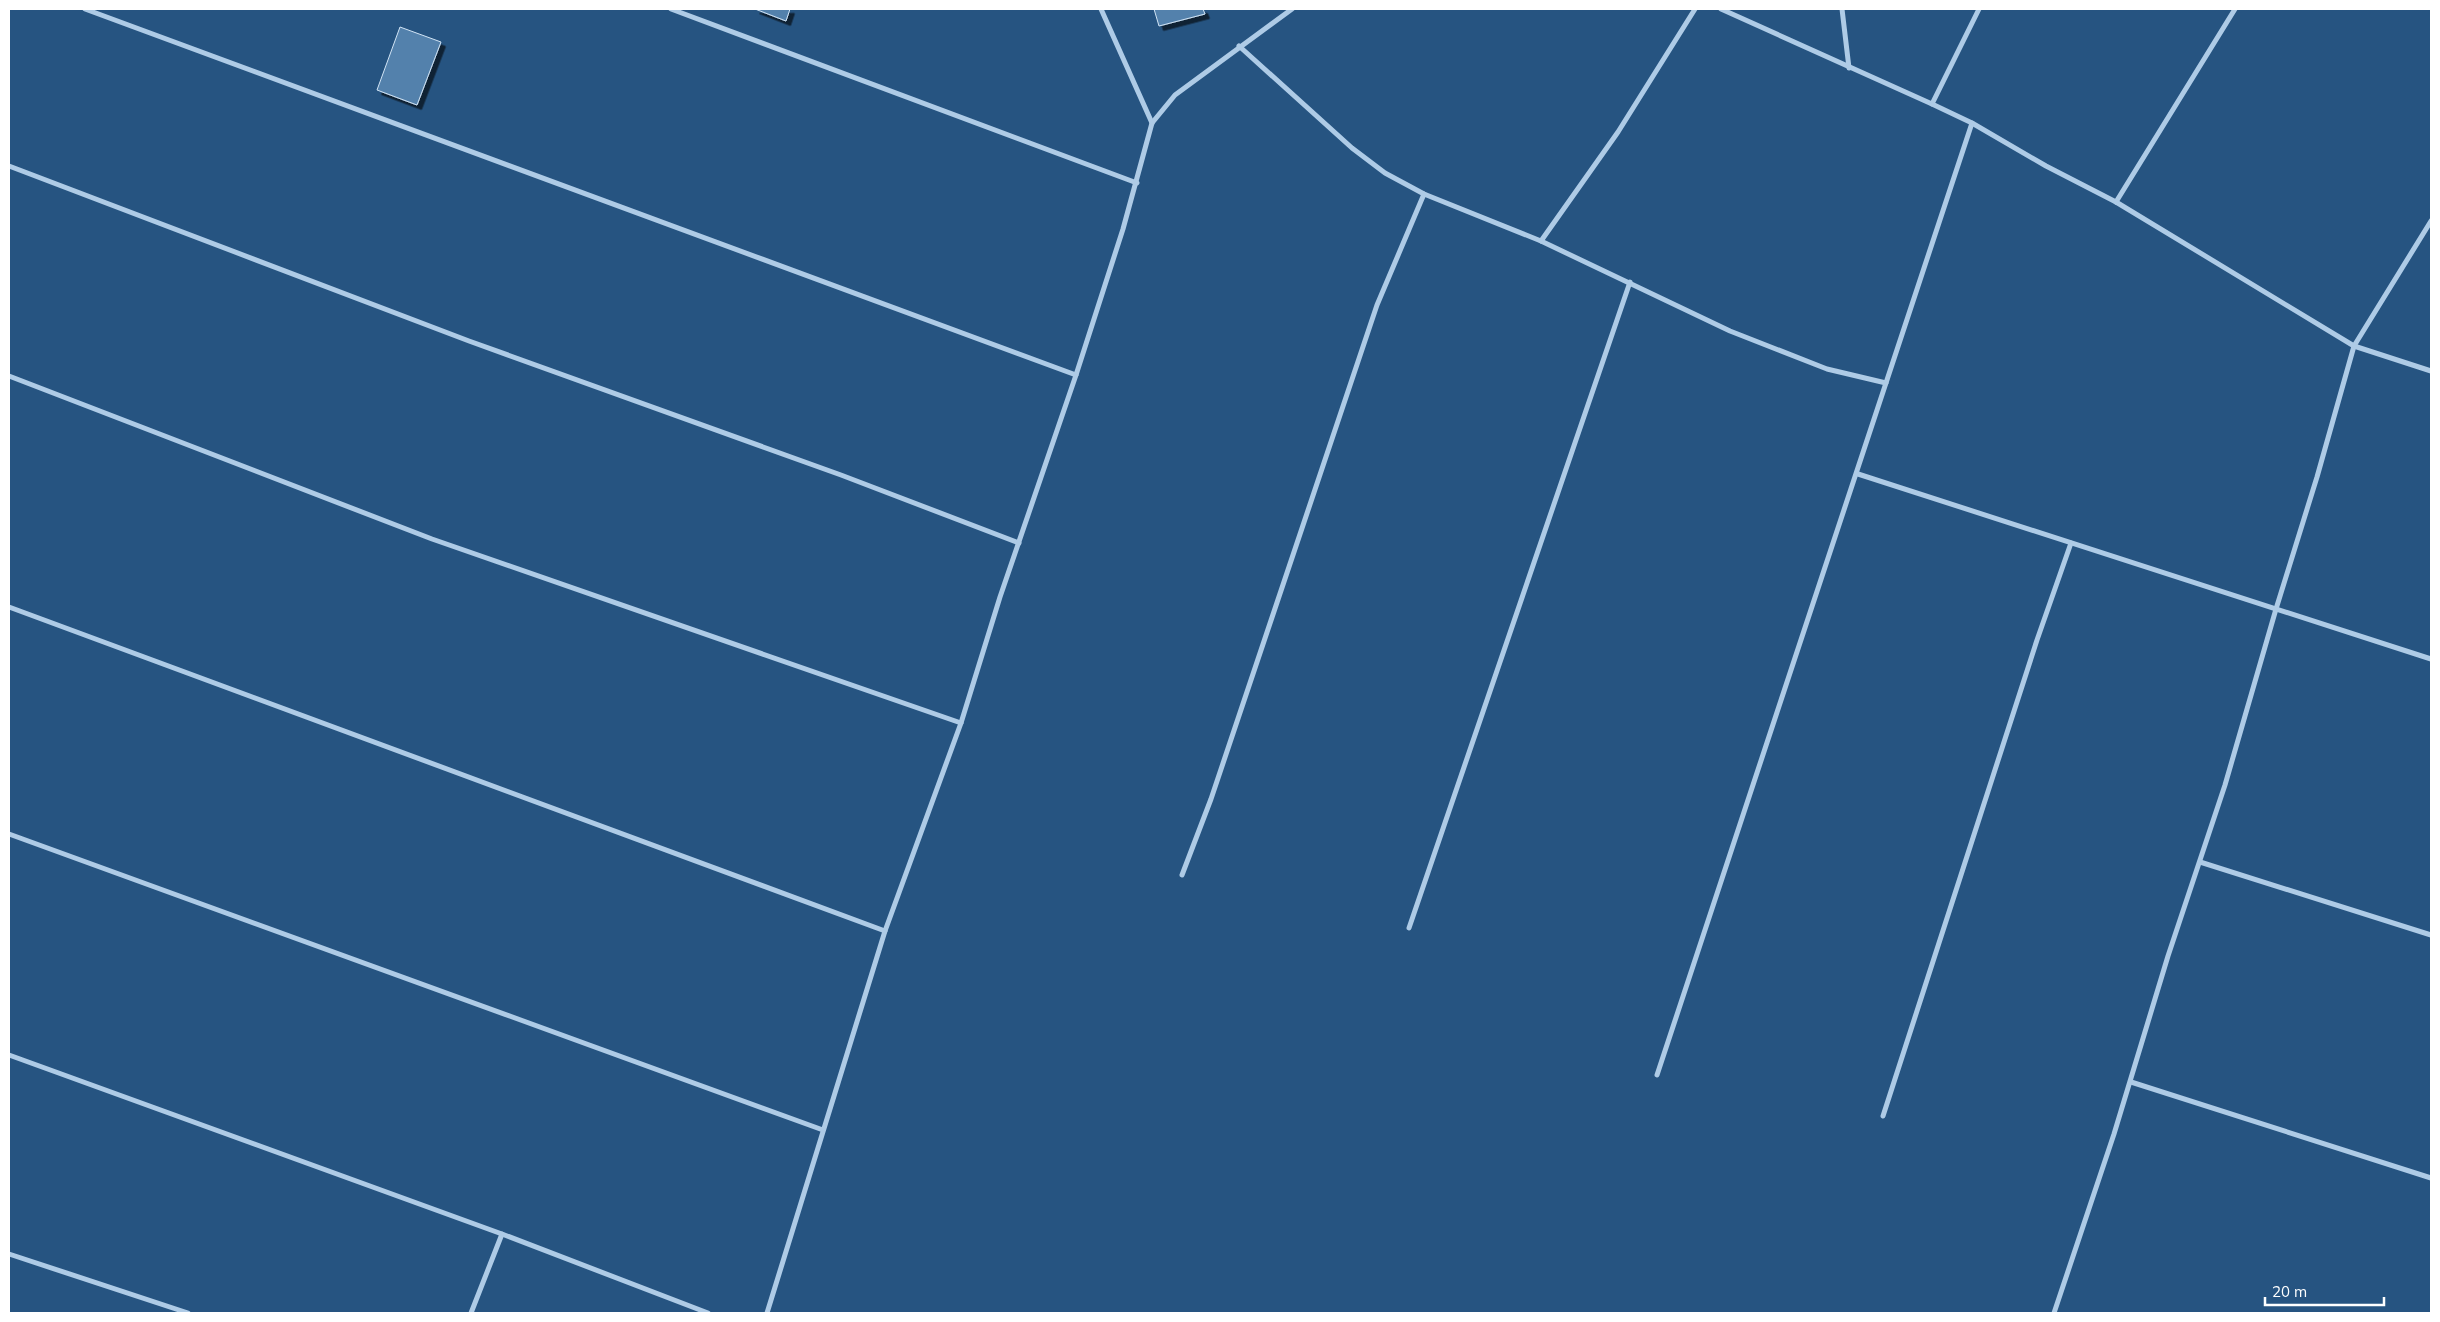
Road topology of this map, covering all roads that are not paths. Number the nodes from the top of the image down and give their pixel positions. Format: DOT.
graph roads {
  1 [pos="85,9"];
  2 [pos="671,9"];
  3 [pos="1101,9"];
  4 [pos="1292,9"];
  5 [pos="1694,9"];
  6 [pos="1721,9"];
  7 [pos="1842,9"];
  8 [pos="1979,9"];
  9 [pos="2235,9"];
  10 [pos="1239,46"];
  11 [pos="1849,68"];
  12 [pos="1932,104"];
  13 [pos="1152,123"];
  14 [pos="1972,123"];
  15 [pos="9,166"];
  16 [pos="1137,183"];
  17 [pos="1424,194"];
  18 [pos="2116,202"];
  19 [pos="2431,221"];
  20 [pos="1541,241"];
  21 [pos="1630,282"];
  22 [pos="2354,346"];
  23 [pos="2431,371"];
  24 [pos="1076,375"];
  25 [pos="9,376"];
  26 [pos="1886,383"];
  27 [pos="1858,474"];
  28 [pos="1019,543"];
  29 [pos="2071,543"];
  30 [pos="9,607"];
  31 [pos="2276,609"];
  32 [pos="2431,659"];
  33 [pos="961,723"];
  34 [pos="9,834"];
  35 [pos="2200,862"];
  36 [pos="1182,876"];
  37 [pos="1409,928"];
  38 [pos="885,931"];
  39 [pos="2431,935"];
  40 [pos="9,1055"];
  41 [pos="1657,1075"];
  42 [pos="2130,1082"];
  43 [pos="1883,1116"];
  44 [pos="823,1130"];
  45 [pos="2431,1178"];
  46 [pos="502,1234"];
  47 [pos="9,1254"];
  48 [pos="188,1313"];
  49 [pos="471,1313"];
  50 [pos="708,1313"];
  51 [pos="766,1313"];
  52 [pos="2054,1313"];
  1 -- 24 [label="street"];
  2 -- 16 [label="street"];
  3 -- 13 [label="street"];
  4 -- 10 [label="street"];
  5 -- 20 [label="street"];
  6 -- 11 [label="street"];
  7 -- 11 [label="street"];
  8 -- 12 [label="street"];
  9 -- 18 [label="street"];
  10 -- 13 [label="street"];
  10 -- 17 [label="street"];
  11 -- 12 [label="street"];
  12 -- 14 [label="street"];
  13 -- 16 [label="street"];
  14 -- 18 [label="street"];
  14 -- 26 [label="street"];
  15 -- 28 [label="street"];
  16 -- 24 [label="street"];
  17 -- 20 [label="street"];
  17 -- 36 [label="street"];
  18 -- 22 [label="street"];
  19 -- 22 [label="street"];
  20 -- 21 [label="street"];
  21 -- 26 [label="street"];
  21 -- 37 [label="street"];
  22 -- 23 [label="street"];
  22 -- 31 [label="street"];
  24 -- 28 [label="street"];
  25 -- 33 [label="street"];
  26 -- 27 [label="street"];
  27 -- 29 [label="street"];
  27 -- 41 [label="street"];
  28 -- 33 [label="street"];
  29 -- 31 [label="street"];
  29 -- 43 [label="street"];
  30 -- 38 [label="street"];
  31 -- 32 [label="street"];
  31 -- 35 [label="street"];
  33 -- 38 [label="street"];
  34 -- 44 [label="street"];
  35 -- 39 [label="street"];
  35 -- 42 [label="street"];
  38 -- 44 [label="street"];
  40 -- 46 [label="street"];
  42 -- 45 [label="street"];
  42 -- 52 [label="street"];
  44 -- 51 [label="street"];
  46 -- 49 [label="street"];
  46 -- 50 [label="street"];
  47 -- 48 [label="street"];
}
